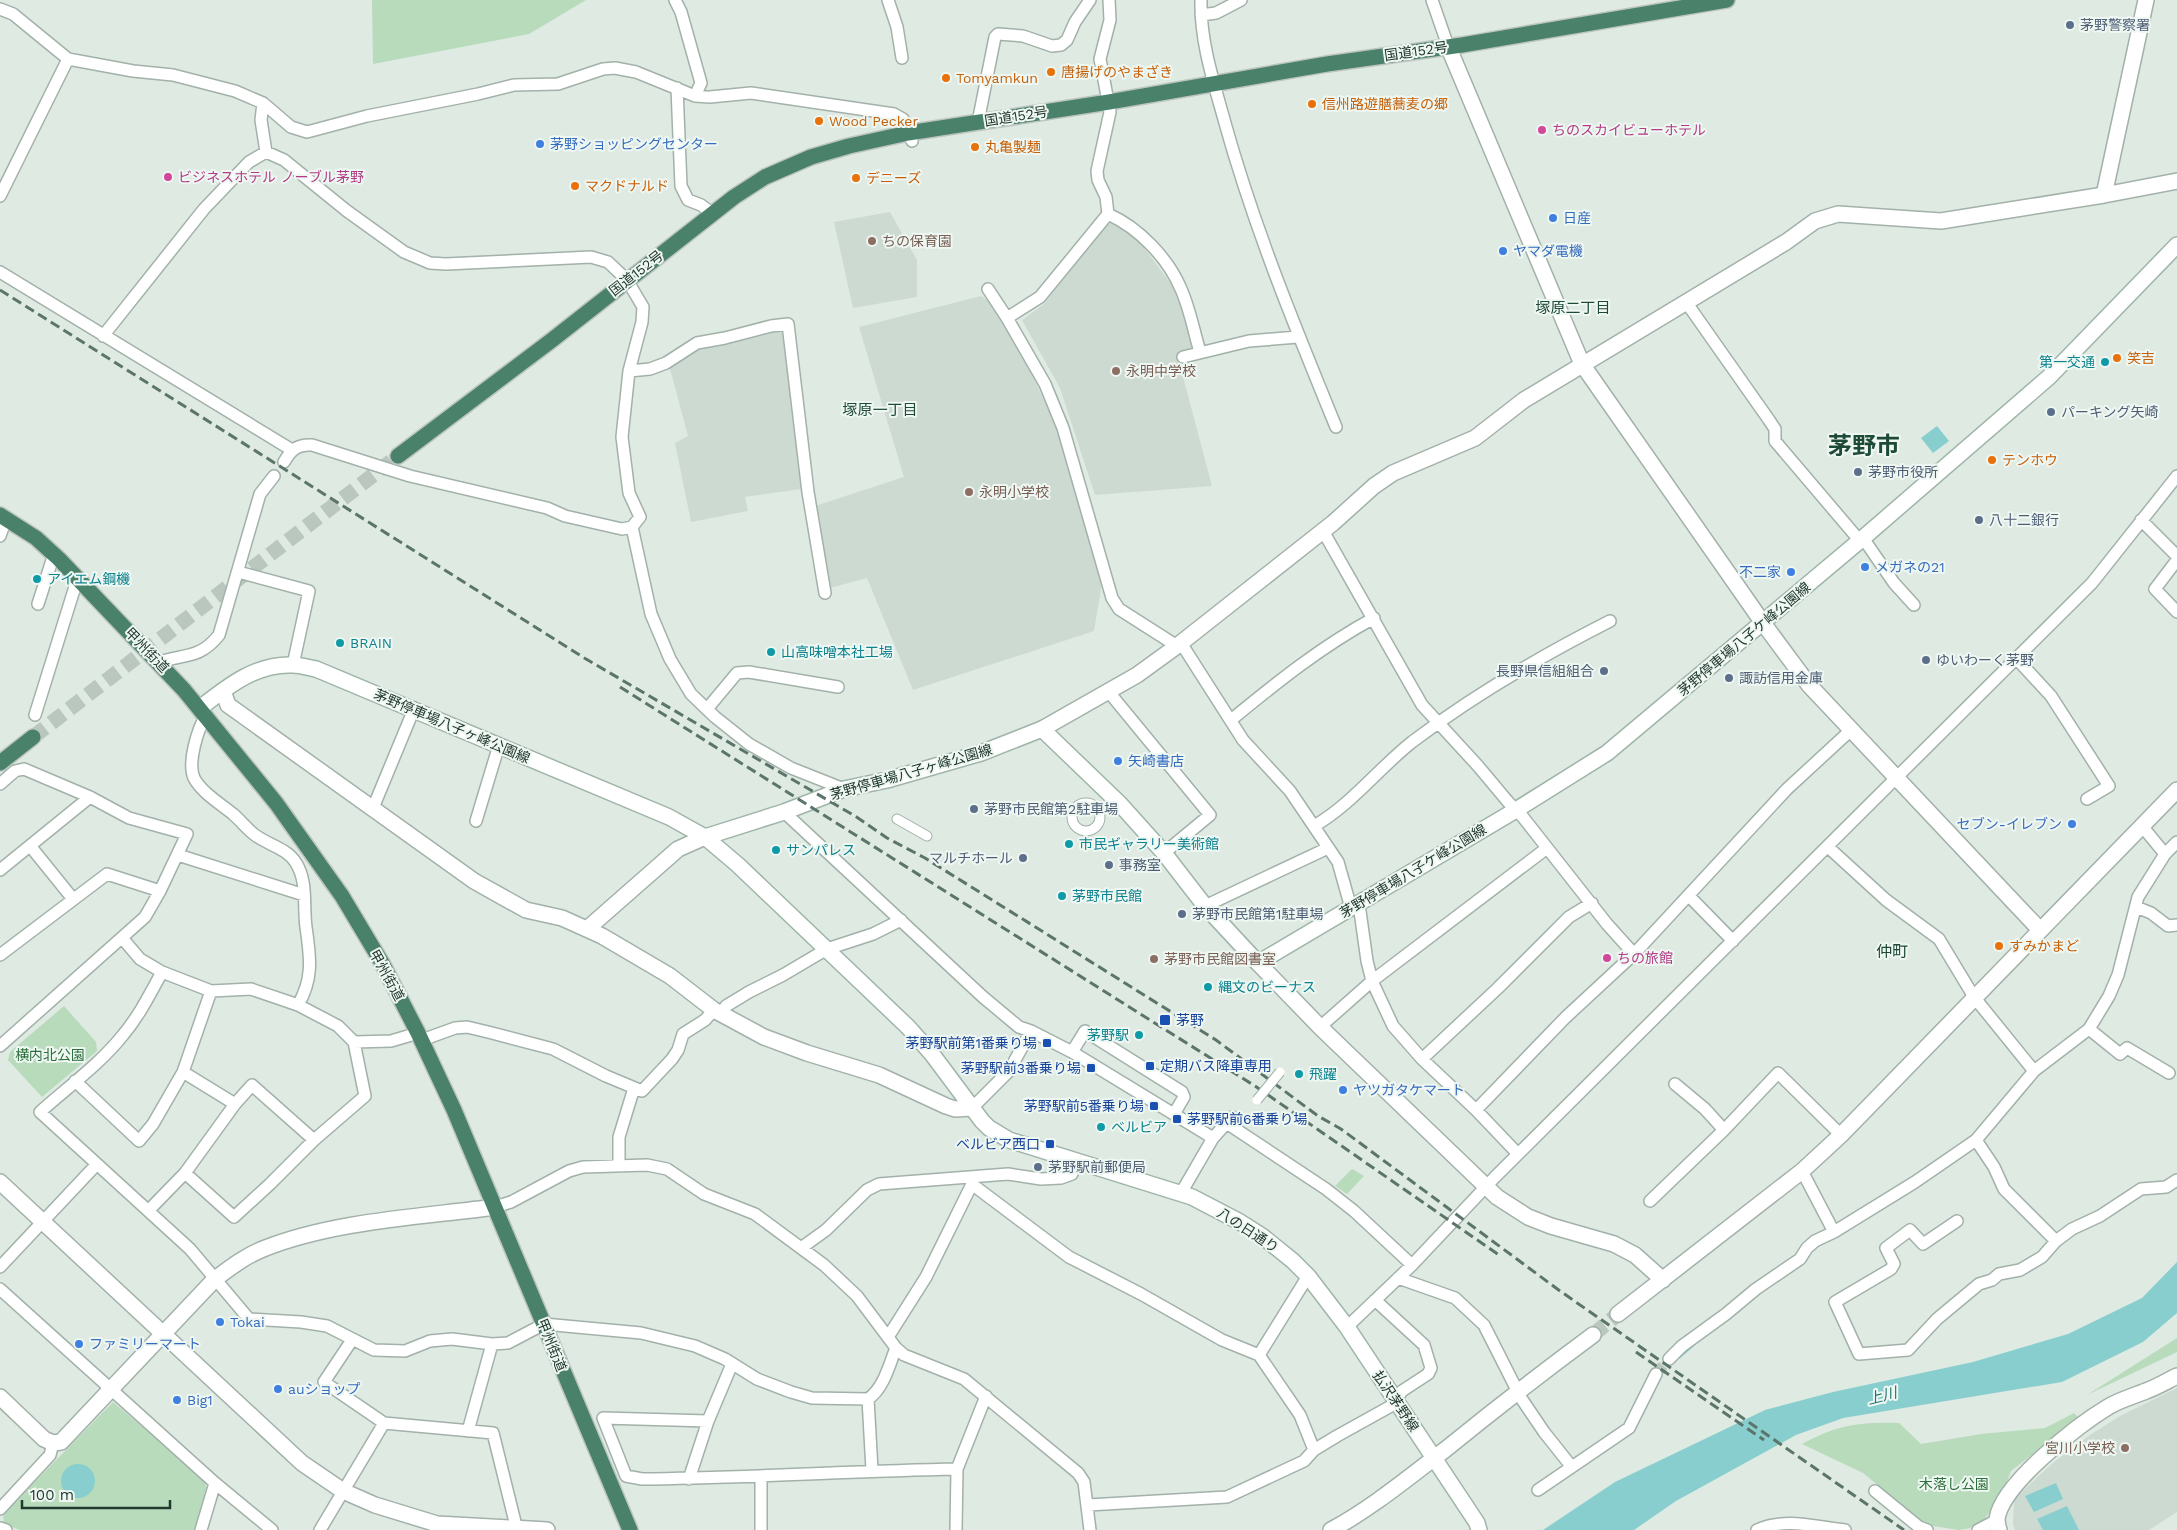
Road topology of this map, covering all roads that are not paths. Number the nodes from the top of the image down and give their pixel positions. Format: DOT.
graph roads {
  1 [pos="675,0"];
  2 [pos="888,0"];
  3 [pos="1090,0"];
  4 [pos="1109,0"];
  5 [pos="1200,0"];
  6 [pos="1241,0"];
  7 [pos="1432,0"];
  8 [pos="1725,0"];
  9 [pos="2146,0"];
  10 [pos="0,8"];
  11 [pos="1201,16"];
  12 [pos="1448,46"];
  13 [pos="902,58"];
  14 [pos="68,59"];
  15 [pos="1214,85"];
  16 [pos="677,88"];
  17 [pos="696,96"];
  18 [pos="1109,102"];
  19 [pos="263,103"];
  20 [pos="978,122"];
  21 [pos="910,137"];
  22 [pos="266,152"];
  23 [pos="2177,181"];
  24 [pos="2104,195"];
  25 [pos="0,196"];
  26 [pos="713,214"];
  27 [pos="1108,214"];
  28 [pos="2177,245"];
  29 [pos="0,272"];
  30 [pos="627,280"];
  31 [pos="988,289"];
  32 [pos="1686,302"];
  33 [pos="1007,318"];
  34 [pos="103,336"];
  35 [pos="1298,337"];
  36 [pos="1200,352"];
  37 [pos="1183,357"];
  38 [pos="1582,364"];
  39 [pos="629,371"];
  40 [pos="1336,427"];
  41 [pos="292,450"];
  42 [pos="398,456"];
  43 [pos="284,462"];
  44 [pos="274,476"];
  45 [pos="2177,476"];
  46 [pos="3,517"];
  47 [pos="2141,520"];
  48 [pos="632,527"];
  49 [pos="1323,531"];
  50 [pos="0,536"];
  51 [pos="1862,540"];
  52 [pos="54,554"];
  53 [pos="2177,556"];
  54 [pos="2177,560"];
  55 [pos="238,572"];
  56 [pos="78,577"];
  57 [pos="825,593"];
  58 [pos="38,604"];
  59 [pos="1914,604"];
  60 [pos="2177,612"];
  61 [pos="1374,618"];
  62 [pos="1610,621"];
  63 [pos="1762,623"];
  64 [pos="1179,644"];
  65 [pos="2016,658"];
  66 [pos="159,662"];
  67 [pos="293,665"];
  68 [pos="838,687"];
  69 [pos="223,691"];
  70 [pos="1108,691"];
  71 [pos="414,709"];
  72 [pos="708,709"];
  73 [pos="203,712"];
  74 [pos="35,714"];
  75 [pos="1232,720"];
  76 [pos="1438,724"];
  77 [pos="1042,729"];
  78 [pos="1851,730"];
  79 [pos="33,737"];
  80 [pos="499,745"];
  81 [pos="0,763"];
  82 [pos="1897,778"];
  83 [pos="0,784"];
  84 [pos="844,789"];
  85 [pos="2177,790"];
  86 [pos="90,798"];
  87 [pos="2087,799"];
  88 [pos="373,808"];
  89 [pos="1516,810"];
  90 [pos="784,812"];
  91 [pos="897,819"];
  92 [pos="476,821"];
  93 [pos="1314,826"];
  94 [pos="2142,826"];
  95 [pos="927,836"];
  96 [pos="705,837"];
  97 [pos="2177,842"];
  98 [pos="31,847"];
  99 [pos="1828,847"];
  100 [pos="1328,848"];
  101 [pos="1547,848"];
  102 [pos="1164,853"];
  103 [pos="2165,854"];
  104 [pos="178,855"];
  105 [pos="0,870"];
  106 [pos="160,891"];
  107 [pos="304,895"];
  108 [pos="1689,896"];
  109 [pos="73,899"];
  110 [pos="1592,903"];
  111 [pos="1206,906"];
  112 [pos="1355,906"];
  113 [pos="2136,907"];
  114 [pos="901,920"];
  115 [pos="2177,925"];
  116 [pos="587,929"];
  117 [pos="2040,930"];
  118 [pos="123,939"];
  119 [pos="1732,941"];
  120 [pos="827,949"];
  121 [pos="1634,954"];
  122 [pos="0,955"];
  123 [pos="1258,963"];
  124 [pos="162,972"];
  125 [pos="1372,981"];
  126 [pos="211,991"];
  127 [pos="1974,997"];
  128 [pos="298,1005"];
  129 [pos="717,1012"];
  130 [pos="1320,1027"];
  131 [pos="2088,1029"];
  132 [pos="1031,1031"];
  133 [pos="420,1037"];
  134 [pos="354,1042"];
  135 [pos="0,1046"];
  136 [pos="1072,1052"];
  137 [pos="1422,1060"];
  138 [pos="2034,1071"];
  139 [pos="183,1072"];
  140 [pos="1280,1072"];
  141 [pos="2169,1073"];
  142 [pos="75,1081"];
  143 [pos="1675,1084"];
  144 [pos="634,1088"];
  145 [pos="1257,1100"];
  146 [pos="234,1104"];
  147 [pos="972,1108"];
  148 [pos="1476,1110"];
  149 [pos="1174,1114"];
  150 [pos="1724,1130"];
  151 [pos="1841,1135"];
  152 [pos="1213,1138"];
  153 [pos="314,1140"];
  154 [pos="1976,1140"];
  155 [pos="1518,1154"];
  156 [pos="1076,1161"];
  157 [pos="97,1164"];
  158 [pos="619,1166"];
  159 [pos="1802,1171"];
  160 [pos="185,1173"];
  161 [pos="2177,1180"];
  162 [pos="974,1181"];
  163 [pos="0,1182"];
  164 [pos="1486,1187"];
  165 [pos="1182,1193"];
  166 [pos="1650,1200"];
  167 [pos="495,1207"];
  168 [pos="149,1210"];
  169 [pos="43,1221"];
  170 [pos="1958,1221"];
  171 [pos="1834,1232"];
  172 [pos="2056,1241"];
  173 [pos="801,1248"];
  174 [pos="1412,1265"];
  175 [pos="0,1267"];
  176 [pos="1308,1276"];
  177 [pos="1398,1278"];
  178 [pos="215,1279"];
  179 [pos="1663,1280"];
  180 [pos="0,1289"];
  181 [pos="1375,1300"];
  182 [pos="1618,1314"];
  183 [pos="544,1324"];
  184 [pos="1347,1327"];
  185 [pos="162,1334"];
  186 [pos="1593,1334"];
  187 [pos="888,1337"];
  188 [pos="352,1340"];
  189 [pos="492,1344"];
  190 [pos="896,1348"];
  191 [pos="1260,1355"];
  192 [pos="1669,1359"];
  193 [pos="732,1364"];
  194 [pos="1656,1374"];
  195 [pos="2177,1376"];
  196 [pos="111,1390"];
  197 [pos="1517,1391"];
  198 [pos="986,1396"];
  199 [pos="0,1397"];
  200 [pos="868,1398"];
  201 [pos="1395,1400"];
  202 [pos="708,1420"];
  203 [pos="384,1423"];
  204 [pos="468,1431"];
  205 [pos="53,1443"];
  206 [pos="1314,1450"];
  207 [pos="1435,1458"];
  208 [pos="1571,1466"];
  209 [pos="957,1469"];
  210 [pos="872,1470"];
  211 [pos="761,1477"];
  212 [pos="689,1479"];
  213 [pos="215,1484"];
  214 [pos="1538,1490"];
  215 [pos="342,1491"];
  216 [pos="1875,1491"];
  217 [pos="1088,1506"];
  218 [pos="0,1509"];
  219 [pos="1998,1525"];
  220 [pos="0,1528"];
  221 [pos="1763,1529"];
  222 [pos="6,1530"];
  223 [pos="201,1530"];
  224 [pos="272,1530"];
  225 [pos="320,1530"];
  226 [pos="517,1530"];
  227 [pos="546,1530"];
  228 [pos="630,1530"];
  229 [pos="761,1530"];
  230 [pos="956,1530"];
  231 [pos="1090,1530"];
  232 [pos="1331,1530"];
  233 [pos="1478,1530"];
  234 [pos="1845,1530"];
  235 [pos="1927,1530"];
  236 [pos="1978,1530"];
  1 -- 17 [label="street"];
  2 -- 13 [label="street"];
  3 -- 20 [label="street"];
  4 -- 18 [label="street"];
  5 -- 11 [label="street"];
  6 -- 11 [label="street"];
  7 -- 12 [label="street"];
  8 -- 12 [label="highway, 国道152号"];
  9 -- 24 [label="street"];
  10 -- 14 [label="street"];
  11 -- 15 [label="street"];
  12 -- 15 [label="highway, 国道152号"];
  12 -- 38 [label="street"];
  14 -- 19 [label="street"];
  14 -- 25 [label="street"];
  15 -- 18 [label="highway, 国道152号"];
  15 -- 35 [label="street"];
  16 -- 17 [label="street"];
  16 -- 19 [label="street"];
  16 -- 26 [label="street"];
  17 -- 21 [label="street"];
  18 -- 20 [label="highway, 国道152号"];
  18 -- 27 [label="street"];
  19 -- 22 [label="street"];
  20 -- 21 [label="highway, 国道152号"];
  21 -- 26 [label="highway, 国道152号"];
  22 -- 30 [label="street"];
  22 -- 34 [label="street"];
  23 -- 24 [label="street, 茅野停車場八子ヶ峰公園線"];
  24 -- 32 [label="street, 茅野停車場八子ヶ峰公園線"];
  26 -- 30 [label="highway, 国道152号"];
  27 -- 33 [label="street"];
  27 -- 36 [label="street"];
  28 -- 51 [label="street, 茅野停車場八子ケ峰公園線"];
  29 -- 34 [label="street"];
  30 -- 39 [label="street"];
  30 -- 42 [label="highway, 国道152号"];
  31 -- 33 [label="street"];
  32 -- 38 [label="street, 茅野停車場八子ヶ峰公園線"];
  32 -- 51 [label="street"];
  33 -- 64 [label="street"];
  34 -- 41 [label="street"];
  35 -- 36 [label="street"];
  35 -- 40 [label="street"];
  36 -- 37 [label="street"];
  38 -- 49 [label="street, 茅野停車場八子ヶ峰公園線"];
  38 -- 63 [label="street"];
  39 -- 48 [label="street"];
  39 -- 57 [label="street"];
  41 -- 43 [label="street"];
  41 -- 48 [label="street"];
  44 -- 55 [label="street"];
  45 -- 47 [label="street"];
  46 -- 50 [label="street"];
  46 -- 52 [label="highway, 甲州街道"];
  47 -- 53 [label="street"];
  47 -- 65 [label="street"];
  48 -- 72 [label="street"];
  49 -- 61 [label="street"];
  49 -- 64 [label="street, 茅野停車場八子ヶ峰公園線"];
  51 -- 59 [label="street"];
  51 -- 63 [label="street, 茅野停車場八子ケ峰公園線"];
  52 -- 56 [label="highway, 甲州街道"];
  52 -- 58 [label="street"];
  54 -- 60 [label="street"];
  55 -- 66 [label="street"];
  55 -- 67 [label="street"];
  56 -- 66 [label="highway, 甲州街道"];
  56 -- 74 [label="street"];
  61 -- 75 [label="street"];
  61 -- 76 [label="street"];
  62 -- 76 [label="street"];
  63 -- 78 [label="street"];
  63 -- 89 [label="street, 茅野停車場八子ケ峰公園線"];
  64 -- 70 [label="street, 茅野停車場八子ヶ峰公園線"];
  64 -- 75 [label="street"];
  65 -- 82 [label="street"];
  65 -- 87 [label="street"];
  66 -- 73 [label="highway, 甲州街道"];
  67 -- 69 [label="street, 茅野停車場八子ヶ峰公園線"];
  67 -- 71 [label="street, 茅野停車場八子ヶ峰公園線"];
  68 -- 72 [label="street"];
  69 -- 73 [label="street, 茅野停車場八子ヶ峰公園線"];
  69 -- 88 [label="street"];
  70 -- 77 [label="street, 茅野停車場八子ヶ峰公園線"];
  70 -- 102 [label="street"];
  71 -- 80 [label="street, 茅野停車場八子ヶ峰公園線"];
  71 -- 88 [label="street"];
  72 -- 84 [label="street"];
  73 -- 107 [label="street"];
  73 -- 133 [label="highway, 甲州街道"];
  75 -- 93 [label="street"];
  76 -- 89 [label="street"];
  76 -- 93 [label="street"];
  77 -- 84 [label="street, 茅野停車場八子ヶ峰公園線"];
  77 -- 102 [label="street"];
  78 -- 82 [label="street"];
  78 -- 108 [label="street"];
  79 -- 81 [label="highway"];
  80 -- 92 [label="street"];
  80 -- 96 [label="street, 茅野停車場八子ヶ峰公園線"];
  82 -- 99 [label="street"];
  82 -- 117 [label="street"];
  83 -- 86 [label="street"];
  84 -- 90 [label="street, 茅野停車場八子ヶ峰公園線"];
  85 -- 94 [label="street"];
  86 -- 98 [label="street"];
  86 -- 104 [label="street"];
  88 -- 116 [label="street"];
  89 -- 101 [label="street"];
  89 -- 112 [label="street, 茅野停車場八子ケ峰公園線"];
  90 -- 96 [label="street, 茅野停車場八子ヶ峰公園線"];
  90 -- 114 [label="street"];
  91 -- 95 [label="street"];
  93 -- 100 [label="street"];
  94 -- 103 [label="street"];
  94 -- 117 [label="street"];
  96 -- 116 [label="street"];
  96 -- 120 [label="street, 茅野停車場八子ヶ峰公園線"];
  97 -- 103 [label="street"];
  98 -- 105 [label="street"];
  98 -- 109 [label="street"];
  99 -- 119 [label="street"];
  99 -- 127 [label="street"];
  100 -- 111 [label="street"];
  100 -- 112 [label="street"];
  101 -- 110 [label="street"];
  101 -- 125 [label="street"];
  102 -- 111 [label="street"];
  103 -- 113 [label="street"];
  104 -- 106 [label="street"];
  104 -- 107 [label="street"];
  106 -- 109 [label="street"];
  106 -- 118 [label="street"];
  107 -- 128 [label="street"];
  108 -- 119 [label="street"];
  108 -- 121 [label="street"];
  109 -- 122 [label="street"];
  110 -- 121 [label="street"];
  110 -- 137 [label="street"];
  111 -- 123 [label="street"];
  112 -- 123 [label="street, 茅野停車場八子ケ峰公園線"];
  112 -- 125 [label="street"];
  113 -- 115 [label="street"];
  113 -- 131 [label="street"];
  114 -- 120 [label="street"];
  114 -- 132 [label="street"];
  116 -- 129 [label="street"];
  117 -- 127 [label="street"];
  118 -- 124 [label="street"];
  118 -- 135 [label="street"];
  119 -- 155 [label="street"];
  120 -- 129 [label="street"];
  120 -- 147 [label="street, 茅野停車場八子ヶ峰公園線"];
  121 -- 148 [label="street"];
  123 -- 130 [label="street"];
  124 -- 126 [label="street"];
  124 -- 142 [label="street"];
  125 -- 130 [label="street"];
  125 -- 137 [label="street"];
  126 -- 128 [label="street"];
  126 -- 139 [label="street"];
  127 -- 138 [label="street"];
  127 -- 151 [label="street"];
  128 -- 134 [label="street"];
  129 -- 144 [label="street"];
  129 -- 147 [label="street"];
  130 -- 164 [label="street"];
  131 -- 138 [label="street"];
  131 -- 141 [label="street"];
  132 -- 136 [label="street"];
  132 -- 147 [label="street"];
  133 -- 134 [label="street"];
  133 -- 144 [label="street"];
  133 -- 167 [label="highway, 甲州街道"];
  134 -- 153 [label="street"];
  136 -- 149 [label="street"];
  136 -- 149 [label="street"];
  137 -- 148 [label="street"];
  138 -- 154 [label="street"];
  139 -- 142 [label="street"];
  139 -- 146 [label="street"];
  140 -- 145 [label="street, bridge"];
  142 -- 157 [label="street"];
  143 -- 150 [label="street"];
  144 -- 158 [label="street"];
  146 -- 153 [label="street"];
  146 -- 160 [label="street"];
  147 -- 156 [label="street, 茅野停車場八子ヶ峰公園線"];
  148 -- 155 [label="street"];
  149 -- 152 [label="street"];
  150 -- 151 [label="street"];
  150 -- 166 [label="street"];
  151 -- 159 [label="street"];
  152 -- 165 [label="street"];
  152 -- 174 [label="street"];
  153 -- 160 [label="street"];
  154 -- 171 [label="street"];
  154 -- 172 [label="street"];
  155 -- 164 [label="street"];
  156 -- 162 [label="street"];
  156 -- 165 [label="street"];
  157 -- 168 [label="street"];
  157 -- 169 [label="street"];
  158 -- 167 [label="street"];
  158 -- 173 [label="street"];
  159 -- 171 [label="street"];
  159 -- 179 [label="street"];
  160 -- 168 [label="street"];
  161 -- 172 [label="street"];
  162 -- 173 [label="street"];
  162 -- 187 [label="street"];
  162 -- 191 [label="street"];
  163 -- 169 [label="street"];
  164 -- 174 [label="street"];
  164 -- 179 [label="street"];
  165 -- 176 [label="street, 八の日通り"];
  167 -- 178 [label="street"];
  167 -- 183 [label="highway, 甲州街道"];
  168 -- 178 [label="street"];
  169 -- 175 [label="street"];
  169 -- 185 [label="street"];
  170 -- 172 [label="street"];
  171 -- 192 [label="street"];
  173 -- 187 [label="street"];
  174 -- 177 [label="street"];
  176 -- 184 [label="street, 払沢茅野線"];
  176 -- 191 [label="street"];
  177 -- 181 [label="street"];
  177 -- 197 [label="street"];
  178 -- 185 [label="street"];
  178 -- 188 [label="street"];
  179 -- 182 [label="street"];
  180 -- 196 [label="street"];
  181 -- 184 [label="street"];
  181 -- 201 [label="street"];
  183 -- 189 [label="street"];
  183 -- 193 [label="street"];
  183 -- 228 [label="highway, 甲州街道"];
  184 -- 201 [label="street, 払沢茅野線"];
  185 -- 196 [label="street"];
  185 -- 215 [label="street"];
  186 -- 197 [label="street"];
  187 -- 190 [label="street"];
  188 -- 189 [label="street"];
  188 -- 203 [label="street"];
  189 -- 204 [label="street"];
  190 -- 198 [label="street"];
  190 -- 200 [label="street"];
  191 -- 206 [label="street"];
  193 -- 200 [label="street"];
  193 -- 202 [label="street"];
  194 -- 208 [label="street"];
  195 -- 219 [label="street"];
  196 -- 205 [label="street"];
  196 -- 213 [label="street"];
  197 -- 207 [label="street"];
  197 -- 208 [label="street"];
  198 -- 209 [label="street"];
  198 -- 217 [label="street"];
  199 -- 205 [label="street"];
  200 -- 210 [label="street"];
  201 -- 206 [label="street"];
  201 -- 207 [label="street, 払沢茅野線"];
  202 -- 212 [label="street"];
  202 -- 212 [label="street"];
  203 -- 204 [label="street"];
  203 -- 215 [label="street"];
  204 -- 226 [label="street"];
  205 -- 218 [label="street"];
  206 -- 217 [label="street"];
  207 -- 232 [label="street"];
  207 -- 233 [label="street, 払沢茅野線"];
  208 -- 214 [label="street"];
  209 -- 210 [label="street"];
  209 -- 230 [label="street"];
  210 -- 211 [label="street"];
  211 -- 212 [label="street"];
  211 -- 229 [label="street"];
  213 -- 223 [label="street"];
  213 -- 224 [label="street"];
  215 -- 225 [label="street"];
  215 -- 226 [label="street"];
  216 -- 235 [label="street"];
  217 -- 231 [label="street"];
  219 -- 236 [label="street"];
  220 -- 222 [label="street"];
  221 -- 234 [label="street"];
  226 -- 227 [label="street"];
}
